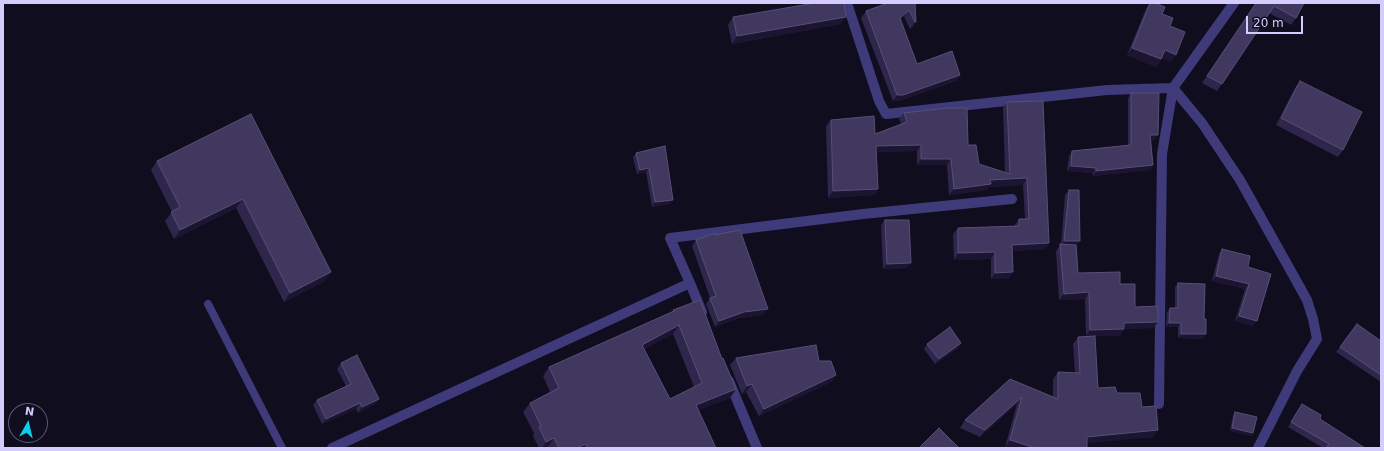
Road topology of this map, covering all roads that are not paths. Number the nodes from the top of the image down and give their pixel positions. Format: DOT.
graph roads {
  1 [pos="847,3"];
  2 [pos="1234,3"];
  3 [pos="1173,88"];
  4 [pos="1012,199"];
  5 [pos="690,283"];
  6 [pos="208,304"];
  7 [pos="704,319"];
  8 [pos="724,369"];
  9 [pos="1159,404"];
  10 [pos="282,448"];
  11 [pos="332,448"];
  12 [pos="757,448"];
  13 [pos="1258,448"];
  1 -- 3 [label="street"];
  2 -- 3 [label="street"];
  3 -- 9 [label="street"];
  3 -- 13 [label="street"];
  4 -- 5 [label="street"];
  5 -- 7 [label="street"];
  5 -- 11 [label="street"];
  6 -- 10 [label="lane"];
  8 -- 12 [label="street"];
}
